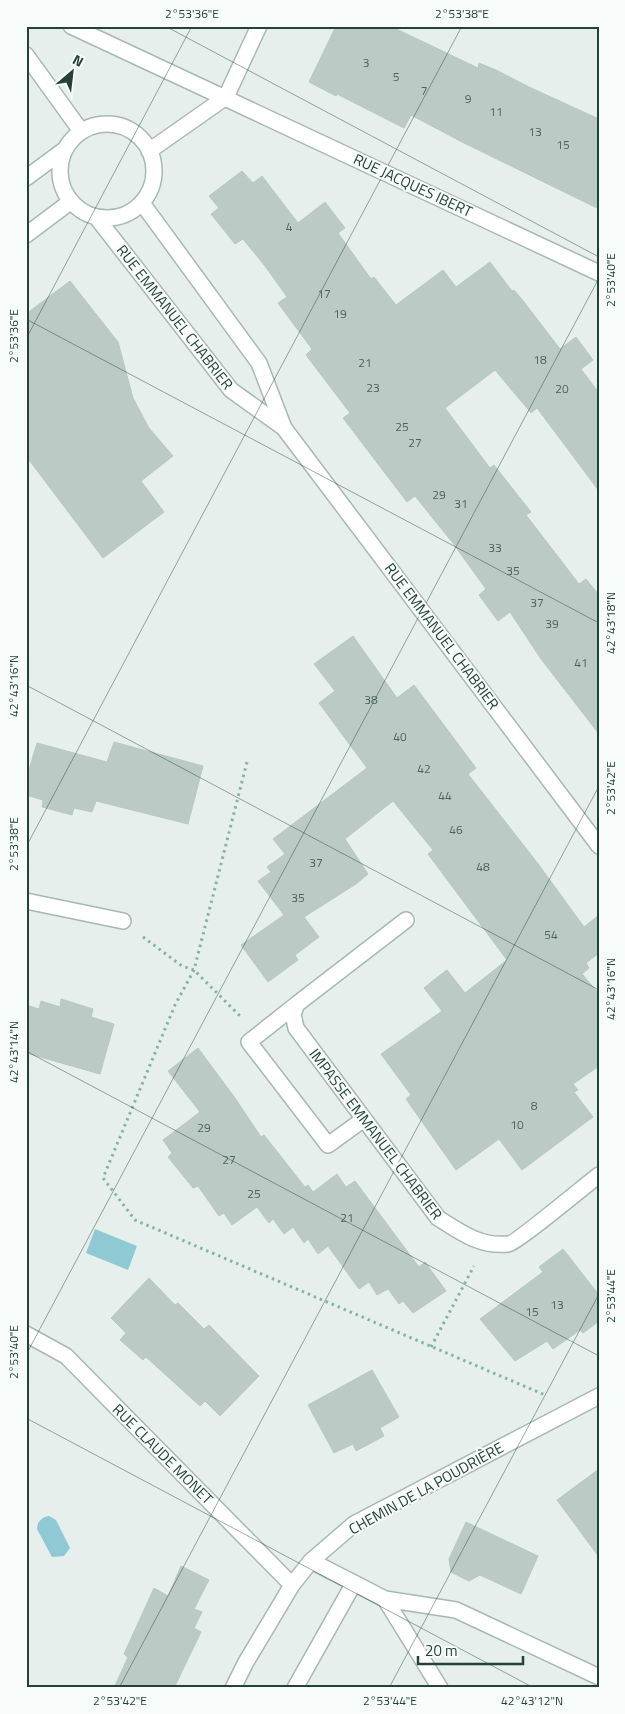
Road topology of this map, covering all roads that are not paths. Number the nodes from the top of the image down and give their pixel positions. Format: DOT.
graph roads {
  1 [pos="71,26"];
  2 [pos="259,26"];
  3 [pos="26,55"];
  4 [pos="226,97"];
  5 [pos="81,131"];
  6 [pos="64,150"];
  7 [pos="149,150"];
  8 [pos="26,178"];
  9 [pos="70,202"];
  10 [pos="142,203"];
  11 [pos="97,218"];
  12 [pos="26,236"];
  13 [pos="599,273"];
  14 [pos="284,428"];
  15 [pos="599,846"];
  16 [pos="26,901"];
  17 [pos="406,920"];
  18 [pos="123,921"];
  19 [pos="297,1004"];
  20 [pos="364,1119"];
  21 [pos="599,1175"];
  22 [pos="26,1334"];
  23 [pos="599,1396"];
  24 [pos="311,1561"];
  25 [pos="354,1583"];
  26 [pos="292,1585"];
  27 [pos="385,1599"];
  28 [pos="599,1677"];
  29 [pos="233,1688"];
  30 [pos="295,1688"];
  31 [pos="440,1688"];
  1 -- 4 [label="street, RUE JACQUES IBERT"];
  2 -- 4 [label="street"];
  3 -- 5 [label="street"];
  4 -- 7 [label="street"];
  4 -- 13 [label="street, RUE JACQUES IBERT"];
  5 -- 6 [label="street"];
  5 -- 7 [label="street"];
  6 -- 8 [label="street"];
  6 -- 9 [label="street"];
  7 -- 10 [label="street"];
  9 -- 11 [label="street"];
  9 -- 12 [label="street"];
  10 -- 11 [label="street"];
  10 -- 14 [label="street, RUE EMMANUEL CHABRIER"];
  11 -- 14 [label="street, RUE EMMANUEL CHABRIER"];
  14 -- 15 [label="street, RUE EMMANUEL CHABRIER"];
  16 -- 18 [label="street"];
  17 -- 19 [label="street"];
  19 -- 20 [label="street, IMPASSE EMMANUEL CHABRIER"];
  19 -- 20 [label="street"];
  20 -- 21 [label="street, IMPASSE EMMANUEL CHABRIER"];
  22 -- 26 [label="street, RUE CLAUDE MONET"];
  23 -- 24 [label="street, CHEMIN DE LA POUDRIÈRE"];
  24 -- 25 [label="street"];
  24 -- 26 [label="street, CHEMIN DE LA POUDRIÈRE"];
  25 -- 27 [label="street"];
  25 -- 30 [label="street"];
  26 -- 29 [label="street, CHEMIN DE LA POUDRIÈRE"];
  27 -- 28 [label="street"];
  27 -- 31 [label="street"];
}
